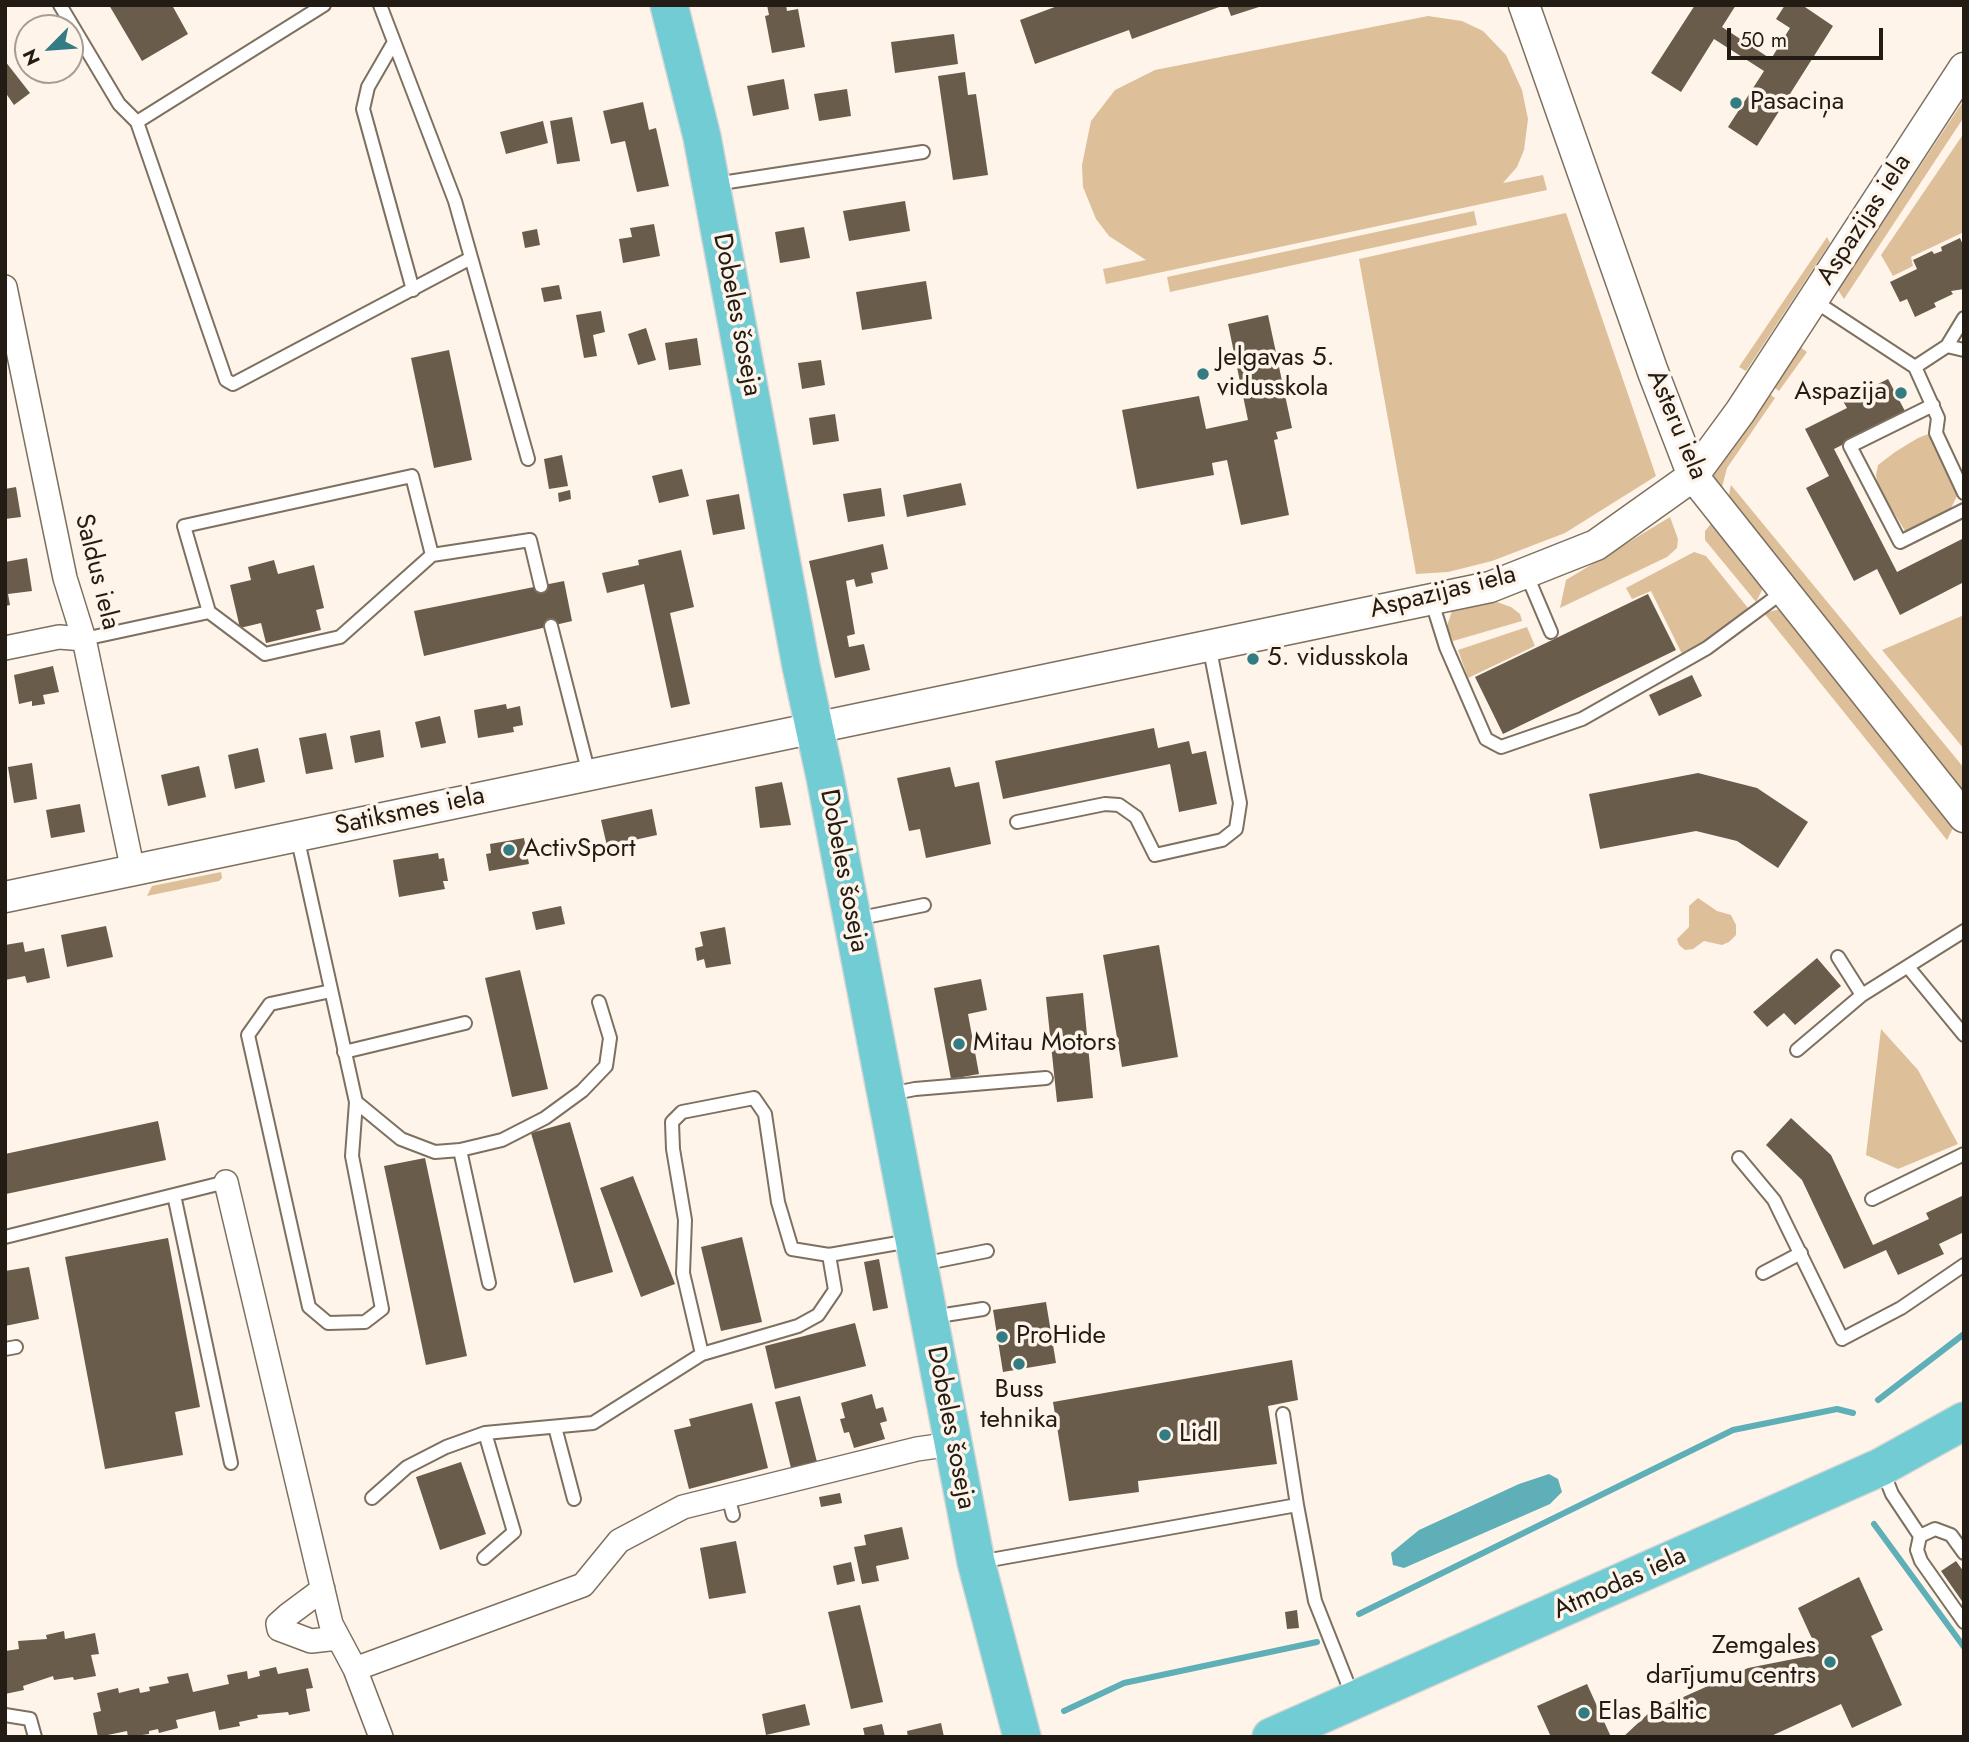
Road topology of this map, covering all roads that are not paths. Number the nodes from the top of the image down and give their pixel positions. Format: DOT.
graph roads {
  1 [pos="60,5"];
  2 [pos="324,5"];
  3 [pos="380,5"];
  4 [pos="669,5"];
  5 [pos="1524,5"];
  6 [pos="394,42"];
  7 [pos="1964,68"];
  8 [pos="137,122"];
  9 [pos="923,152"];
  10 [pos="712,185"];
  11 [pos="471,258"];
  12 [pos="5,287"];
  13 [pos="413,290"];
  14 [pos="1813,300"];
  15 [pos="1964,318"];
  16 [pos="1947,346"];
  17 [pos="1964,350"];
  18 [pos="1915,367"];
  19 [pos="1933,405"];
  20 [pos="528,459"];
  21 [pos="1693,476"];
  22 [pos="1964,493"];
  23 [pos="1964,510"];
  24 [pos="432,555"];
  25 [pos="1526,572"];
  26 [pos="541,586"];
  27 [pos="1784,591"];
  28 [pos="1431,599"];
  29 [pos="209,611"];
  30 [pos="551,626"];
  31 [pos="1551,632"];
  32 [pos="84,639"];
  33 [pos="1209,645"];
  34 [pos="5,648"];
  35 [pos="815,728"];
  36 [pos="589,774"];
  37 [pos="1964,817"];
  38 [pos="1017,822"];
  39 [pos="296,836"];
  40 [pos="133,871"];
  41 [pos="5,897"];
  42 [pos="924,905"];
  43 [pos="852,920"];
  44 [pos="1964,931"];
  45 [pos="1838,957"];
  46 [pos="1908,967"];
  47 [pos="331,991"];
  48 [pos="1862,995"];
  49 [pos="599,1002"];
  50 [pos="465,1023"];
  51 [pos="1964,1035"];
  52 [pos="1797,1050"];
  53 [pos="344,1052"];
  54 [pos="1046,1078"];
  55 [pos="886,1095"];
  56 [pos="356,1102"];
  57 [pos="460,1150"];
  58 [pos="1964,1154"];
  59 [pos="1739,1158"];
  60 [pos="226,1182"];
  61 [pos="174,1195"];
  62 [pos="1872,1199"];
  63 [pos="5,1237"];
  64 [pos="987,1251"];
  65 [pos="916,1252"];
  66 [pos="1801,1253"];
  67 [pos="829,1255"];
  68 [pos="1964,1265"];
  69 [pos="1763,1273"];
  70 [pos="489,1283"];
  71 [pos="983,1309"];
  72 [pos="929,1318"];
  73 [pos="702,1354"];
  74 [pos="1283,1414"];
  75 [pos="1964,1421"];
  76 [pos="555,1427"];
  77 [pos="485,1433"];
  78 [pos="952,1444"];
  79 [pos="231,1463"];
  80 [pos="1881,1467"];
  81 [pos="372,1499"];
  82 [pos="574,1499"];
  83 [pos="1297,1505"];
  84 [pos="1920,1536"];
  85 [pos="1964,1553"];
  86 [pos="485,1558"];
  87 [pos="976,1562"];
  88 [pos="323,1588"];
  89 [pos="1964,1622"];
  90 [pos="338,1638"];
  91 [pos="355,1669"];
  92 [pos="1355,1701"];
  93 [pos="5,1714"];
  94 [pos="1281,1735"];
  95 [pos="35,1737"];
  96 [pos="381,1737"];
  97 [pos="1022,1737"];
  1 -- 8 [label="lane"];
  2 -- 8 [label="lane"];
  3 -- 6 [label="lane"];
  4 -- 10 [label="main road, Dobeles šoseja"];
  5 -- 21 [label="street, Asteru iela"];
  6 -- 11 [label="lane"];
  6 -- 13 [label="lane"];
  7 -- 14 [label="street, Aspazijas iela"];
  8 -- 13 [label="lane"];
  9 -- 10 [label="lane"];
  10 -- 35 [label="main road, Dobeles šoseja"];
  11 -- 13 [label="lane"];
  11 -- 20 [label="lane"];
  12 -- 32 [label="street, Saldus iela"];
  14 -- 18 [label="lane"];
  14 -- 21 [label="street, Aspazijas iela"];
  15 -- 16 [label="lane"];
  16 -- 17 [label="lane"];
  16 -- 18 [label="lane"];
  18 -- 19 [label="lane"];
  19 -- 22 [label="lane"];
  19 -- 23 [label="lane"];
  21 -- 25 [label="street, Aspazijas iela"];
  21 -- 27 [label="street, Asteru iela"];
  24 -- 26 [label="lane"];
  24 -- 29 [label="lane"];
  24 -- 29 [label="lane"];
  25 -- 28 [label="street, Aspazijas iela"];
  25 -- 31 [label="lane"];
  27 -- 28 [label="lane"];
  27 -- 37 [label="street, Asteru iela"];
  28 -- 33 [label="street, Aspazijas iela"];
  29 -- 32 [label="lane"];
  30 -- 36 [label="lane"];
  32 -- 34 [label="street"];
  32 -- 40 [label="street, Saldus iela"];
  33 -- 35 [label="street, Aspazijas iela"];
  33 -- 38 [label="lane"];
  35 -- 36 [label="street, Satiksmes iela"];
  35 -- 43 [label="main road, Dobeles šoseja"];
  36 -- 39 [label="street, Satiksmes iela"];
  39 -- 40 [label="street, Satiksmes iela"];
  39 -- 47 [label="lane"];
  40 -- 41 [label="street, Satiksmes iela"];
  42 -- 43 [label="lane"];
  43 -- 55 [label="main road, Dobeles šoseja"];
  44 -- 46 [label="lane"];
  45 -- 48 [label="lane"];
  46 -- 48 [label="lane"];
  46 -- 51 [label="lane"];
  47 -- 53 [label="lane"];
  47 -- 56 [label="lane"];
  48 -- 52 [label="lane"];
  49 -- 57 [label="lane"];
  50 -- 53 [label="lane"];
  53 -- 56 [label="lane"];
  54 -- 55 [label="lane"];
  55 -- 65 [label="main road, Dobeles šoseja"];
  56 -- 57 [label="lane"];
  57 -- 70 [label="lane"];
  58 -- 62 [label="lane"];
  59 -- 66 [label="lane"];
  60 -- 61 [label="lane"];
  60 -- 88 [label="street"];
  61 -- 63 [label="lane"];
  61 -- 79 [label="lane"];
  64 -- 65 [label="lane"];
  65 -- 67 [label="lane"];
  65 -- 72 [label="main road, Dobeles šoseja"];
  66 -- 68 [label="lane"];
  66 -- 69 [label="lane"];
  67 -- 73 [label="lane"];
  67 -- 73 [label="lane"];
  71 -- 72 [label="lane"];
  72 -- 78 [label="main road, Dobeles šoseja"];
  73 -- 76 [label="lane"];
  74 -- 83 [label="lane"];
  75 -- 80 [label="main road, Atmodas iela"];
  76 -- 77 [label="lane"];
  76 -- 82 [label="lane"];
  77 -- 81 [label="lane"];
  77 -- 86 [label="lane"];
  78 -- 87 [label="main road, Dobeles šoseja"];
  78 -- 91 [label="street"];
  80 -- 84 [label="lane"];
  80 -- 92 [label="main road, Atmodas iela"];
  83 -- 87 [label="lane"];
  83 -- 92 [label="lane"];
  84 -- 85 [label="lane"];
  84 -- 89 [label="lane"];
  87 -- 97 [label="main road, Dobeles šoseja"];
  88 -- 90 [label="street"];
  88 -- 90 [label="street"];
  90 -- 91 [label="street"];
  91 -- 96 [label="street"];
  92 -- 94 [label="main road, Atmodas iela"];
  93 -- 95 [label="lane"];
}
